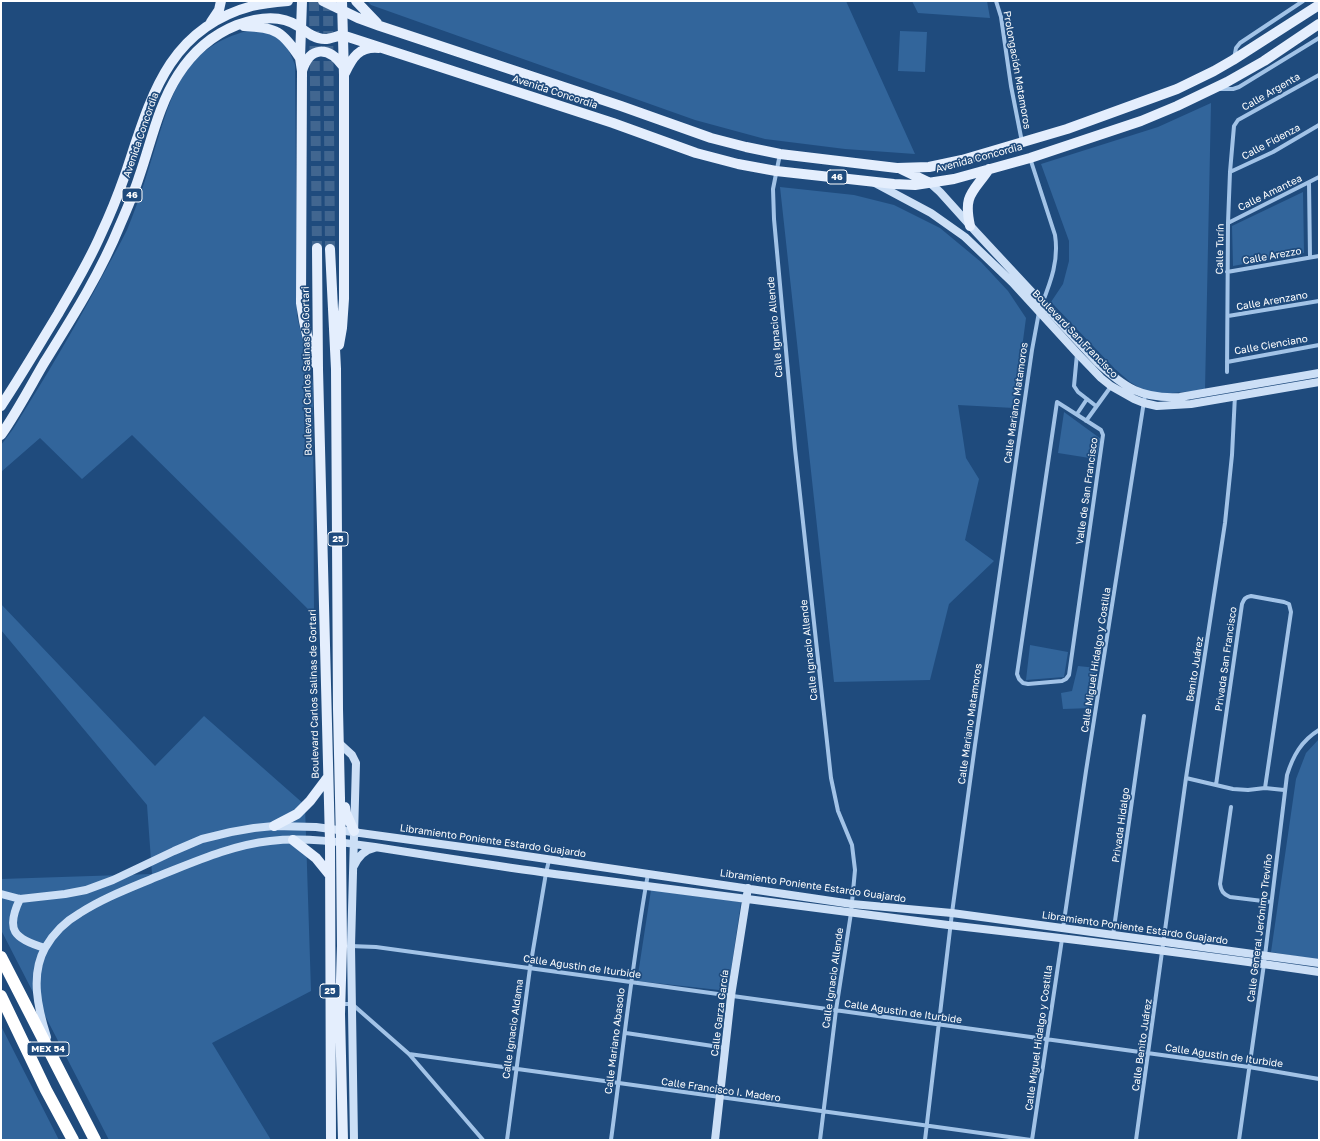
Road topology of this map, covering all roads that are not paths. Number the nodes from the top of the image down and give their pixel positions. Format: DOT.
graph roads {
  1 [pos="221,1"];
  2 [pos="288,1"];
  3 [pos="302,1"];
  4 [pos="323,1"];
  5 [pos="356,1"];
  6 [pos="996,1"];
  7 [pos="1304,1"];
  8 [pos="270,2"];
  9 [pos="248,3"];
  10 [pos="342,5"];
  11 [pos="1319,5"];
  12 [pos="1319,11"];
  13 [pos="1299,19"];
  14 [pos="208,25"];
  15 [pos="236,26"];
  16 [pos="380,26"];
  17 [pos="1318,26"];
  18 [pos="301,28"];
  19 [pos="342,35"];
  20 [pos="1319,38"];
  21 [pos="388,49"];
  22 [pos="300,58"];
  23 [pos="1233,60"];
  24 [pos="344,70"];
  25 [pos="302,71"];
  26 [pos="1319,75"];
  27 [pos="1214,89"];
  28 [pos="1105,116"];
  29 [pos="1319,124"];
  30 [pos="1234,126"];
  31 [pos="1022,142"];
  32 [pos="780,154"];
  33 [pos="1030,158"];
  34 [pos="897,168"];
  35 [pos="989,169"];
  36 [pos="776,171"];
  37 [pos="1230,172"];
  38 [pos="1319,177"];
  39 [pos="873,182"];
  40 [pos="930,183"];
  41 [pos="1309,183"];
  42 [pos="1228,223"];
  43 [pos="970,226"];
  44 [pos="316,248"];
  45 [pos="330,249"];
  46 [pos="1319,256"];
  47 [pos="1310,257"];
  48 [pos="1227,272"];
  49 [pos="1319,301"];
  50 [pos="1040,307"];
  51 [pos="1228,316"];
  52 [pos="1080,344"];
  53 [pos="1319,345"];
  54 [pos="1077,353"];
  55 [pos="1227,362"];
  56 [pos="318,369"];
  57 [pos="336,369"];
  58 [pos="1227,372"];
  59 [pos="1319,373"];
  60 [pos="1319,382"];
  61 [pos="1114,383"];
  62 [pos="1234,388"];
  63 [pos="1235,398"];
  64 [pos="1087,399"];
  65 [pos="1145,399"];
  66 [pos="1,406"];
  67 [pos="1096,406"];
  68 [pos="1077,414"];
  69 [pos="1086,421"];
  70 [pos="1,436"];
  71 [pos="1144,716"];
  72 [pos="1319,730"];
  73 [pos="340,744"];
  74 [pos="328,777"];
  75 [pos="1186,778"];
  76 [pos="340,784"];
  77 [pos="1216,785"];
  78 [pos="1265,788"];
  79 [pos="1284,790"];
  80 [pos="1231,807"];
  81 [pos="274,826"];
  82 [pos="330,828"];
  83 [pos="341,829"];
  84 [pos="354,831"];
  85 [pos="293,840"];
  86 [pos="330,842"];
  87 [pos="341,843"];
  88 [pos="353,844"];
  89 [pos="376,847"];
  90 [pos="549,859"];
  91 [pos="352,873"];
  92 [pos="546,873"];
  93 [pos="329,874"];
  94 [pos="648,874"];
  95 [pos="646,886"];
  96 [pos="748,888"];
  97 [pos="1,894"];
  98 [pos="20,899"];
  99 [pos="746,900"];
  100 [pos="1271,902"];
  101 [pos="852,904"];
  102 [pos="851,913"];
  103 [pos="952,913"];
  104 [pos="951,925"];
  105 [pos="1063,928"];
  106 [pos="1113,935"];
  107 [pos="1062,938"];
  108 [pos="1164,942"];
  109 [pos="347,946"];
  110 [pos="45,948"];
  111 [pos="1163,952"];
  112 [pos="1265,955"];
  113 [pos="1,957"];
  114 [pos="1319,963"];
  115 [pos="1264,964"];
  116 [pos="530,968"];
  117 [pos="1319,972"];
  118 [pos="630,983"];
  119 [pos="1,996"];
  120 [pos="731,996"];
  121 [pos="340,1004"];
  122 [pos="352,1004"];
  123 [pos="836,1010"];
  124 [pos="939,1025"];
  125 [pos="626,1033"];
  126 [pos="1048,1039"];
  127 [pos="726,1048"];
  128 [pos="1149,1053"];
  129 [pos="409,1054"];
  130 [pos="1249,1067"];
  131 [pos="516,1070"];
  132 [pos="60,1073"];
  133 [pos="1319,1079"];
  134 [pos="619,1084"];
  135 [pos="720,1098"];
  136 [pos="823,1112"];
  137 [pos="927,1126"];
  138 [pos="73,1140"];
  139 [pos="95,1140"];
  140 [pos="331,1140"];
  141 [pos="343,1140"];
  142 [pos="354,1140"];
  143 [pos="482,1140"];
  144 [pos="507,1140"];
  145 [pos="611,1140"];
  146 [pos="715,1140"];
  147 [pos="820,1140"];
  148 [pos="925,1140"];
  149 [pos="1032,1140"];
  150 [pos="1136,1140"];
  151 [pos="1239,1140"];
  1 -- 14 [label="main road"];
  2 -- 8 [label="main road, Avenida Concordia / 46"];
  3 -- 18 [label="main road"];
  4 -- 10 [label="main road, Avenida Concordia / 46"];
  5 -- 16 [label="main road"];
  6 -- 31 [label="street, Prolongación Matamoros"];
  7 -- 23 [label="street"];
  8 -- 9 [label="main road, Avenida Concordia / 46"];
  9 -- 14 [label="main road, Avenida Concordia / 46"];
  10 -- 16 [label="main road, Avenida Concordia / 46"];
  10 -- 19 [label="main road"];
  11 -- 13 [label="main road, Avenida Concordia / 46"];
  12 -- 13 [label="main road"];
  13 -- 23 [label="main road, Avenida Concordia / 46"];
  14 -- 66 [label="main road, Avenida Concordia / 46"];
  15 -- 18 [label="main road, Avenida Concordia / 46"];
  15 -- 22 [label="main road"];
  15 -- 70 [label="main road, Avenida Concordia / 46"];
  16 -- 32 [label="main road, Avenida Concordia / 46"];
  17 -- 27 [label="main road, Avenida Concordia / 46"];
  18 -- 19 [label="main road, Avenida Concordia / 46"];
  18 -- 22 [label="main road"];
  19 -- 21 [label="main road, Avenida Concordia / 46"];
  19 -- 24 [label="main road"];
  20 -- 27 [label="street"];
  21 -- 24 [label="main road"];
  21 -- 36 [label="main road, Avenida Concordia / 46"];
  22 -- 25 [label="main road"];
  23 -- 28 [label="main road, Avenida Concordia / 46"];
  24 -- 25 [label="main road"];
  24 -- 57 [label="main road"];
  25 -- 56 [label="main road"];
  26 -- 30 [label="street, Calle Argenta"];
  27 -- 33 [label="main road, Avenida Concordia / 46"];
  28 -- 31 [label="main road, Avenida Concordia / 46"];
  28 -- 33 [label="main road"];
  29 -- 37 [label="street, Calle Fidenza"];
  30 -- 37 [label="street, Calle Turín"];
  31 -- 34 [label="main road, Avenida Concordia / 46"];
  32 -- 34 [label="main road, Avenida Concordia / 46"];
  32 -- 36 [label="street, Calle Ignacio Allende"];
  33 -- 35 [label="main road, Avenida Concordia / 46"];
  33 -- 50 [label="street, Calle Mariano Matamoros"];
  34 -- 40 [label="main road"];
  35 -- 40 [label="main road, Avenida Concordia / 46"];
  35 -- 43 [label="main road"];
  36 -- 39 [label="main road, Avenida Concordia / 46"];
  36 -- 101 [label="street, Calle Ignacio Allende"];
  37 -- 42 [label="street, Calle Turín"];
  38 -- 41 [label="street, Calle Amantea"];
  39 -- 40 [label="main road, Avenida Concordia / 46"];
  39 -- 50 [label="street, Boulevard San Francisco"];
  40 -- 43 [label="street, Boulevard San Francisco"];
  41 -- 42 [label="street, Calle Amantea"];
  41 -- 47 [label="street"];
  42 -- 48 [label="street, Calle Turín"];
  43 -- 50 [label="street, Boulevard San Francisco"];
  44 -- 56 [label="main road, Boulevard Carlos Salinas de Gortari / 25"];
  45 -- 57 [label="main road, 25"];
  46 -- 47 [label="street, Calle Arezzo"];
  47 -- 48 [label="street, Calle Arezzo"];
  48 -- 51 [label="street, Calle Turín"];
  49 -- 51 [label="street, Calle Arenzano"];
  50 -- 52 [label="street, Boulevard San Francisco"];
  50 -- 54 [label="street, Boulevard San Francisco"];
  50 -- 103 [label="street, Calle Mariano Matamoros"];
  51 -- 55 [label="street, Calle Turín"];
  52 -- 54 [label="street"];
  52 -- 61 [label="street, Boulevard San Francisco"];
  53 -- 55 [label="street, Calle Cienciano"];
  54 -- 61 [label="street, Boulevard San Francisco"];
  54 -- 64 [label="street"];
  55 -- 58 [label="street, Calle Turín"];
  56 -- 74 [label="main road, Boulevard Carlos Salinas de Gortari / 25"];
  57 -- 73 [label="main road, 25"];
  59 -- 62 [label="street, Boulevard San Francisco"];
  60 -- 63 [label="street, Boulevard San Francisco"];
  61 -- 65 [label="street, Boulevard San Francisco"];
  61 -- 67 [label="street"];
  62 -- 63 [label="street, Benito Juárez"];
  62 -- 65 [label="street, Boulevard San Francisco"];
  63 -- 65 [label="street, Boulevard San Francisco"];
  63 -- 75 [label="street, Benito Juárez"];
  64 -- 67 [label="street"];
  64 -- 68 [label="street"];
  65 -- 105 [label="street, Calle Miguel Hidalgo y Costilla"];
  67 -- 69 [label="street"];
  68 -- 69 [label="street, Valle de San Francisco"];
  68 -- 69 [label="street, Valle de San Francisco"];
  71 -- 106 [label="street, Privada Hidalgo"];
  72 -- 79 [label="street, Calle General Jerónimo Treviño"];
  73 -- 76 [label="main road, 25"];
  73 -- 84 [label="street"];
  74 -- 81 [label="main road"];
  74 -- 82 [label="main road, Boulevard Carlos Salinas de Gortari / 25"];
  75 -- 77 [label="street"];
  75 -- 108 [label="street, Benito Juárez"];
  76 -- 83 [label="main road, 25"];
  76 -- 84 [label="main road"];
  77 -- 78 [label="street"];
  77 -- 78 [label="street, Privada San Francisco"];
  78 -- 79 [label="street"];
  79 -- 100 [label="street, Calle General Jerónimo Treviño"];
  80 -- 100 [label="street"];
  81 -- 82 [label="street, Libramiento Poniente Estardo Guajardo"];
  81 -- 98 [label="street, Libramiento Poniente Estardo Guajardo"];
  82 -- 83 [label="street, Libramiento Poniente Estardo Guajardo"];
  82 -- 86 [label="main road, Boulevard Carlos Salinas de Gortari / 25"];
  83 -- 84 [label="street, Libramiento Poniente Estardo Guajardo"];
  83 -- 87 [label="main road, 25"];
  84 -- 88 [label="street"];
  84 -- 90 [label="street, Libramiento Poniente Estardo Guajardo"];
  85 -- 86 [label="street, Libramiento Poniente Estardo Guajardo"];
  85 -- 93 [label="main road"];
  85 -- 110 [label="street, Libramiento Poniente Estardo Guajardo"];
  86 -- 87 [label="street, Libramiento Poniente Estardo Guajardo"];
  86 -- 93 [label="main road, Boulevard Carlos Salinas de Gortari / 25"];
  87 -- 88 [label="street, Libramiento Poniente Estardo Guajardo"];
  87 -- 109 [label="main road, 25"];
  88 -- 89 [label="street, Libramiento Poniente Estardo Guajardo"];
  88 -- 91 [label="street"];
  89 -- 91 [label="street"];
  89 -- 92 [label="street, Libramiento Poniente Estardo Guajardo"];
  90 -- 92 [label="street, Calle Ignacio Aldama"];
  90 -- 94 [label="street, Libramiento Poniente Estardo Guajardo"];
  91 -- 109 [label="street"];
  92 -- 95 [label="street, Libramiento Poniente Estardo Guajardo"];
  92 -- 116 [label="street, Calle Ignacio Aldama"];
  93 -- 140 [label="main road, Boulevard Carlos Salinas de Gortari / 25"];
  94 -- 95 [label="street, Calle Mariano Abasolo"];
  94 -- 96 [label="street, Libramiento Poniente Estardo Guajardo"];
  95 -- 99 [label="street, Libramiento Poniente Estardo Guajardo"];
  95 -- 118 [label="street, Calle Mariano Abasolo"];
  96 -- 99 [label="street, Calle Garza García"];
  96 -- 101 [label="street, Libramiento Poniente Estardo Guajardo"];
  97 -- 98 [label="street"];
  98 -- 110 [label="street"];
  99 -- 102 [label="street, Libramiento Poniente Estardo Guajardo"];
  99 -- 120 [label="street, Calle Garza García"];
  100 -- 112 [label="street, Calle General Jerónimo Treviño"];
  101 -- 102 [label="street, Calle Ignacio Allende"];
  101 -- 103 [label="street, Libramiento Poniente Estardo Guajardo"];
  102 -- 104 [label="street, Libramiento Poniente Estardo Guajardo"];
  102 -- 123 [label="street, Calle Ignacio Allende"];
  103 -- 104 [label="street, Calle Mariano Matamoros"];
  103 -- 105 [label="street, Libramiento Poniente Estardo Guajardo"];
  104 -- 107 [label="street, Libramiento Poniente Estardo Guajardo"];
  104 -- 124 [label="street, Calle Mariano Matamoros"];
  105 -- 106 [label="street, Libramiento Poniente Estardo Guajardo"];
  106 -- 108 [label="street, Libramiento Poniente Estardo Guajardo"];
  107 -- 111 [label="street, Libramiento Poniente Estardo Guajardo"];
  107 -- 126 [label="street, Calle Miguel Hidalgo y Costilla"];
  108 -- 111 [label="street, Benito Juárez"];
  108 -- 112 [label="street, Libramiento Poniente Estardo Guajardo"];
  109 -- 116 [label="street, Calle Agustin de Iturbide"];
  109 -- 121 [label="main road, 25"];
  109 -- 122 [label="street"];
  110 -- 132 [label="street, Libramiento Poniente Estardo Guajardo"];
  111 -- 115 [label="street, Libramiento Poniente Estardo Guajardo"];
  111 -- 128 [label="street, Calle Benito Juárez"];
  112 -- 114 [label="street, Libramiento Poniente Estardo Guajardo"];
  112 -- 115 [label="street, Calle General Jerónimo Treviño"];
  113 -- 132 [label="highway, MEX 54"];
  115 -- 117 [label="street, Libramiento Poniente Estardo Guajardo"];
  115 -- 130 [label="street, Calle General Jerónimo Treviño"];
  116 -- 118 [label="street, Calle Agustin de Iturbide"];
  116 -- 131 [label="street, Calle Ignacio Aldama"];
  118 -- 120 [label="street, Calle Agustin de Iturbide"];
  118 -- 125 [label="street, Calle Mariano Abasolo"];
  119 -- 138 [label="highway, MEX 54"];
  120 -- 123 [label="street, Calle Agustin de Iturbide"];
  120 -- 127 [label="street, Calle Garza García"];
  121 -- 122 [label="street"];
  121 -- 141 [label="main road, 25"];
  122 -- 129 [label="street"];
  122 -- 142 [label="street"];
  123 -- 124 [label="street, Calle Agustin de Iturbide"];
  123 -- 136 [label="street, Calle Ignacio Allende"];
  124 -- 126 [label="street, Calle Agustin de Iturbide"];
  124 -- 137 [label="street, Calle Mariano Matamoros"];
  125 -- 127 [label="street"];
  125 -- 134 [label="street, Calle Mariano Abasolo"];
  126 -- 128 [label="street, Calle Agustin de Iturbide"];
  126 -- 149 [label="street, Calle Miguel Hidalgo y Costilla"];
  127 -- 135 [label="street, Calle Garza García"];
  128 -- 130 [label="street, Calle Agustin de Iturbide"];
  128 -- 150 [label="street, Calle Benito Juárez"];
  129 -- 131 [label="street, Calle Francisco I. Madero"];
  129 -- 143 [label="street"];
  130 -- 133 [label="street, Calle Agustin de Iturbide"];
  130 -- 151 [label="street, Calle General Jerónimo Treviño"];
  131 -- 134 [label="street, Calle Francisco I. Madero"];
  131 -- 144 [label="street, Calle Ignacio Aldama"];
  132 -- 139 [label="highway, MEX 54"];
  134 -- 135 [label="street, Calle Francisco I. Madero"];
  134 -- 145 [label="street, Calle Mariano Abasolo"];
  135 -- 136 [label="street, Calle Francisco I. Madero"];
  135 -- 146 [label="street, Calle Garza García"];
  136 -- 137 [label="street, Calle Francisco I. Madero"];
  136 -- 147 [label="street, Calle Ignacio Allende"];
  137 -- 148 [label="street, Calle Mariano Matamoros"];
  137 -- 149 [label="street, Calle Francisco I. Madero"];
}
